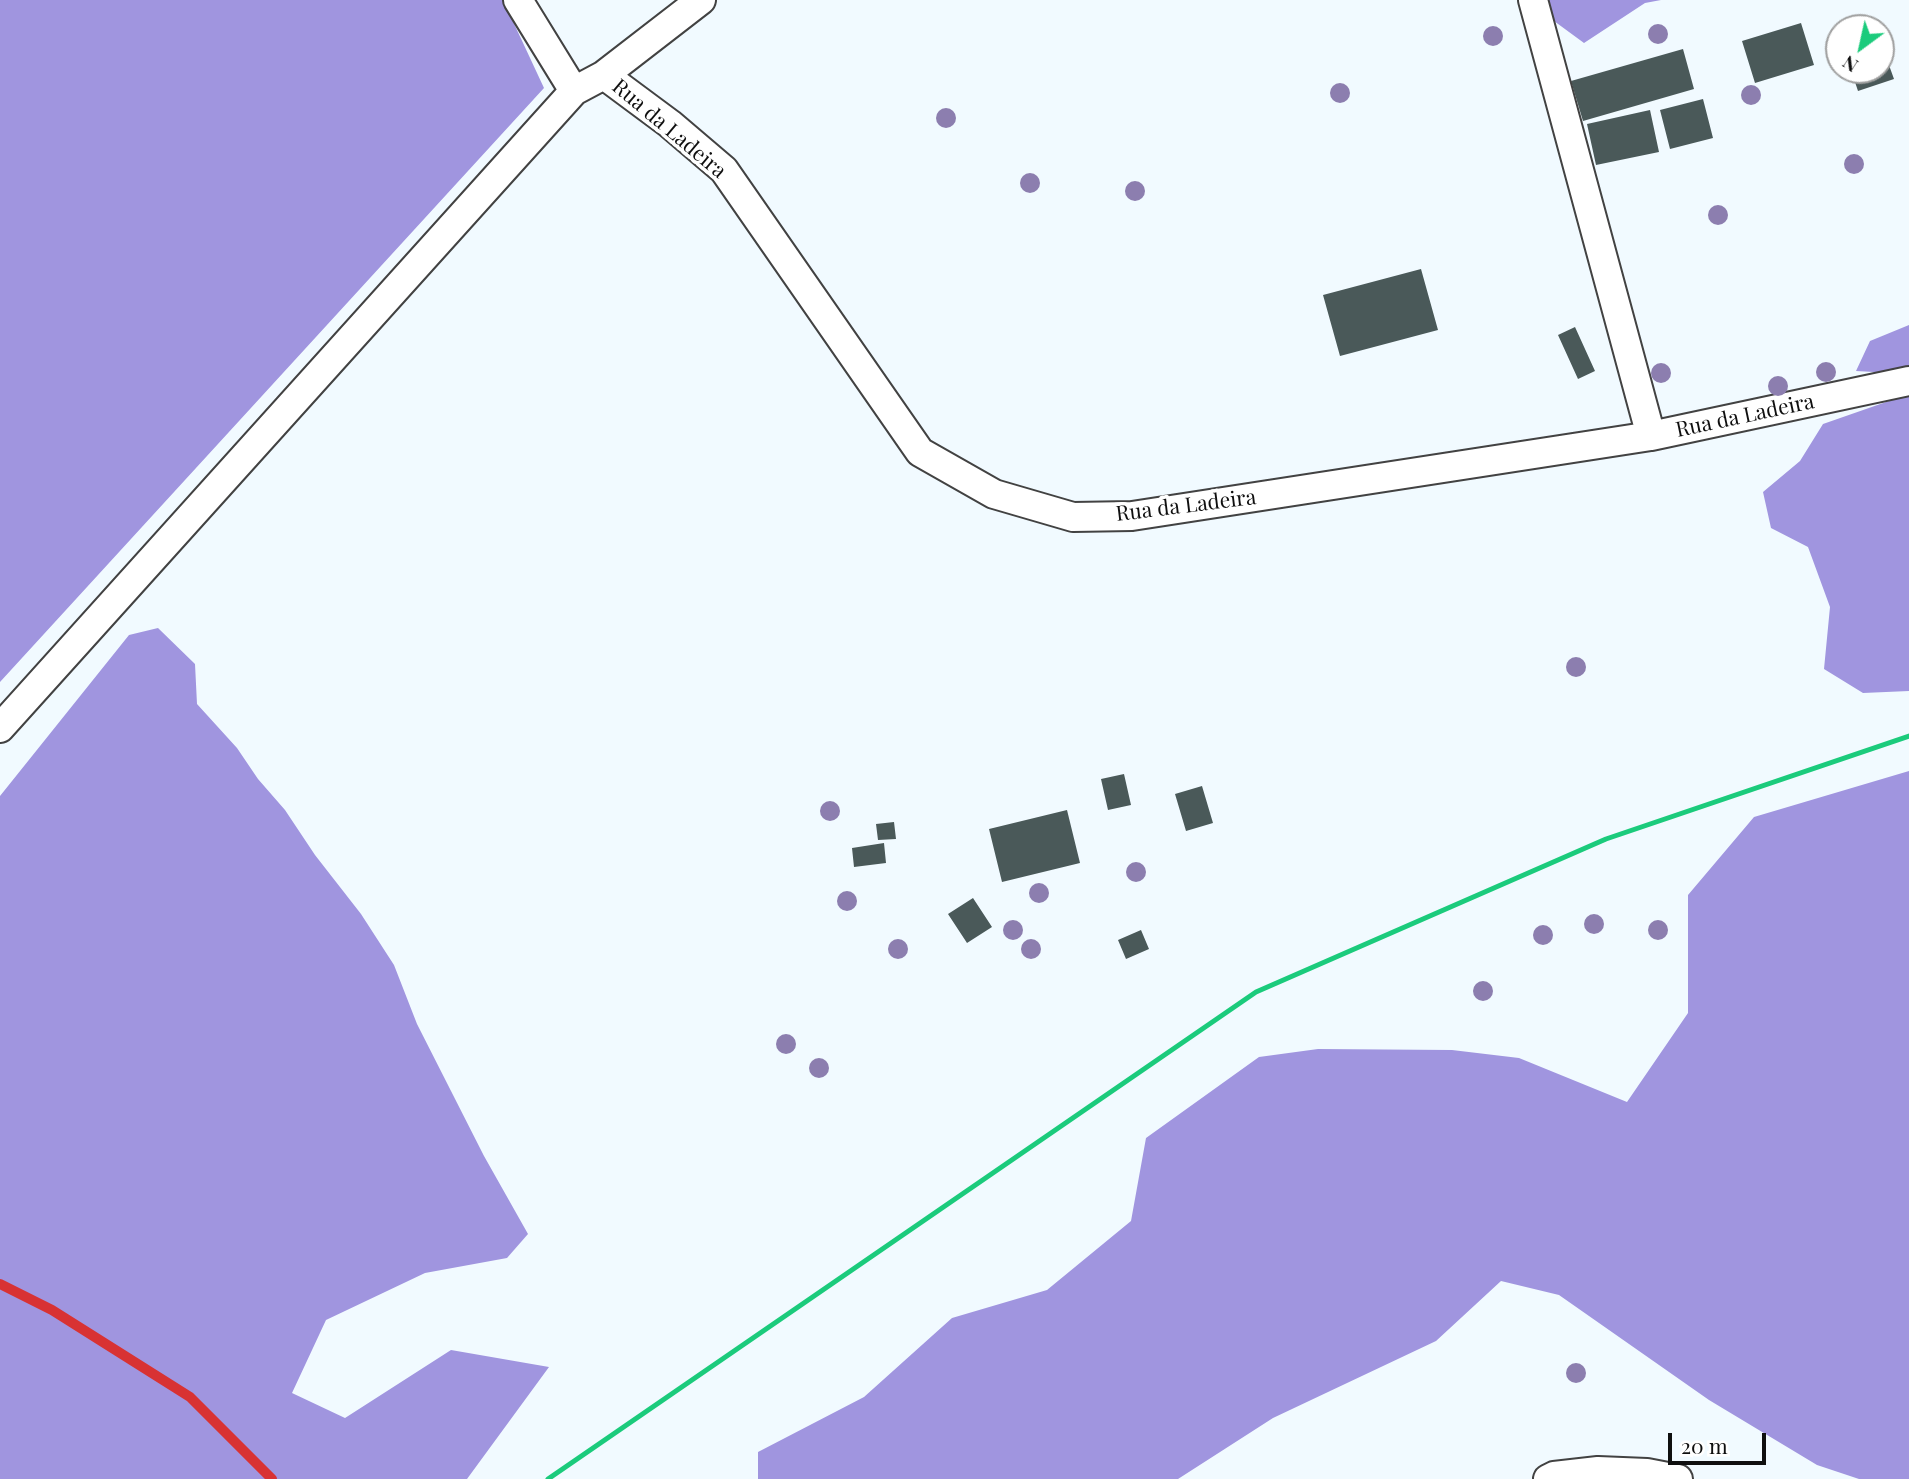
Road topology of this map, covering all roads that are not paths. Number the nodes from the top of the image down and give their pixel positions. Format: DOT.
graph roads {
  1 [pos="518,0"];
  2 [pos="701,0"];
  3 [pos="1533,0"];
  4 [pos="604,75"];
  5 [pos="574,91"];
  6 [pos="1909,381"];
  7 [pos="1651,436"];
  8 [pos="0,728"];
  9 [pos="1548,1479"];
  10 [pos="1678,1479"];
  1 -- 5 [label="street"];
  2 -- 4 [label="street"];
  3 -- 7 [label="street"];
  4 -- 5 [label="street"];
  4 -- 7 [label="street, Rua da Ladeira"];
  5 -- 8 [label="street"];
  6 -- 7 [label="street, Rua da Ladeira"];
  9 -- 10 [label="street"];
}
